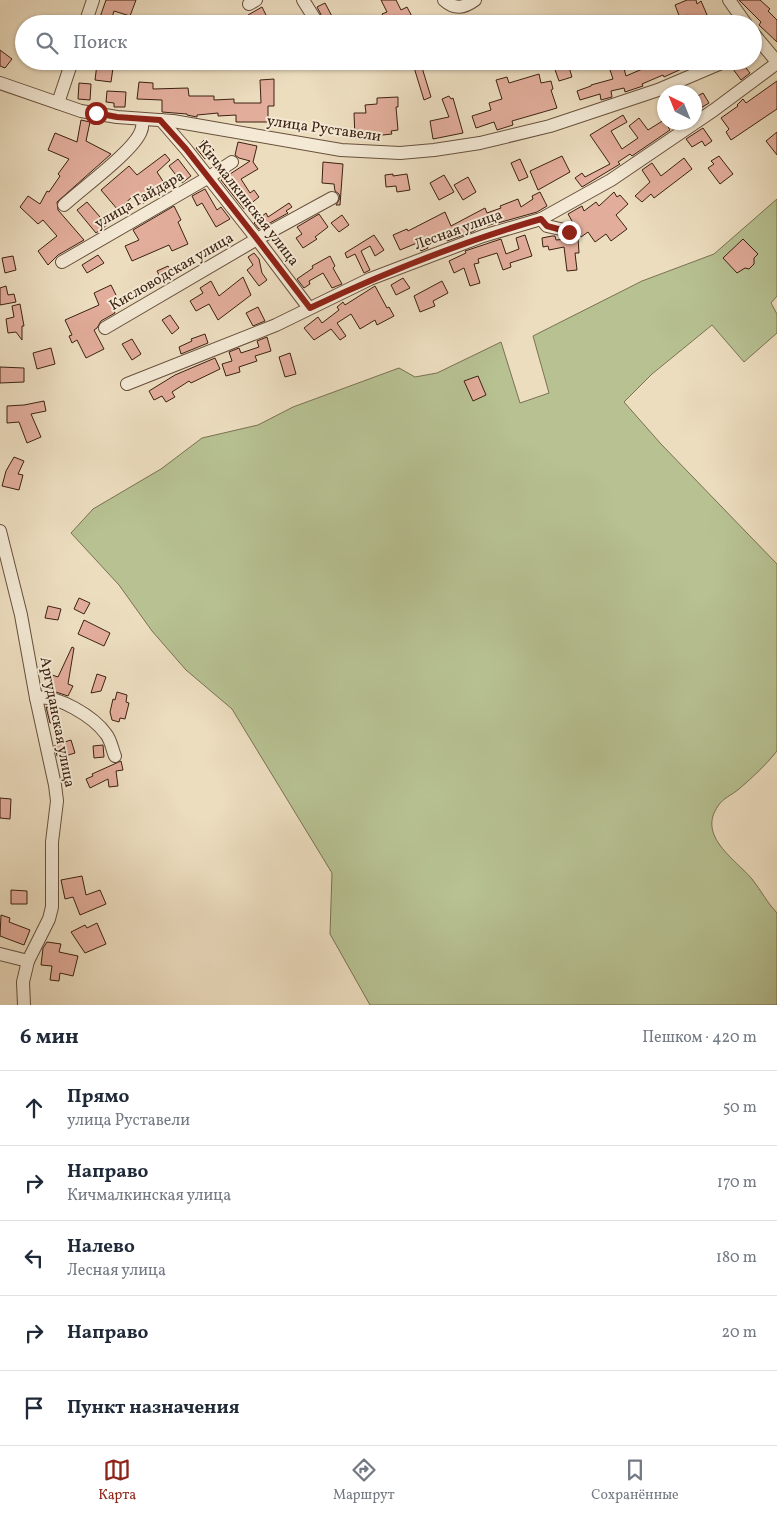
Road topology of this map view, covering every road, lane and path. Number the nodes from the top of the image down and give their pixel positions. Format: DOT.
graph roads {
  1 [pos="93,0"];
  2 [pos="303,0"];
  3 [pos="444,0"];
  4 [pos="475,0"];
  5 [pos="729,0"];
  6 [pos="88,15"];
  7 [pos="312,15"];
  8 [pos="740,15"];
  9 [pos="762,47"];
  10 [pos="777,62"];
  11 [pos="69,70"];
  12 [pos="705,70"];
  13 [pos="0,83"];
  14 [pos="58,103"];
  15 [pos="143,119"];
  16 [pos="160,120"];
  17 [pos="232,162"];
  18 [pos="209,177"];
  19 [pos="332,198"];
  20 [pos="64,205"];
  21 [pos="541,219"];
  22 [pos="569,232"];
  23 [pos="257,239"];
  24 [pos="62,262"];
  25 [pos="310,308"];
  26 [pos="105,328"];
  27 [pos="126,384"];
  28 [pos="0,531"];
  29 [pos="36,698"];
  30 [pos="115,756"];
  31 [pos="0,954"];
  32 [pos="28,961"];
  33 [pos="24,1005"];
  1 -- 6 [label="street"];
  2 -- 7 [label="street"];
  3 -- 4 [label="street"];
  5 -- 8 [label="street"];
  9 -- 10 [label="street"];
  10 -- 21 [label="street, Лесная улица"];
  11 -- 14 [label="street"];
  12 -- 16 [label="street, улица Руставели"];
  13 -- 14 [label="street, улица Руставели"];
  14 -- 15 [label="street, улица Руставели"];
  15 -- 16 [label="street, улица Руставели"];
  15 -- 20 [label="street"];
  16 -- 18 [label="street, Кичмалкинская улица"];
  17 -- 18 [label="street, улица Гайдара"];
  18 -- 23 [label="street, Кичмалкинская улица"];
  18 -- 24 [label="street, улица Гайдара"];
  19 -- 23 [label="street, Кисловодская улица"];
  21 -- 22 [label="street"];
  21 -- 25 [label="street, Лесная улица"];
  23 -- 25 [label="street, Кичмалкинская улица"];
  23 -- 26 [label="street, Кисловодская улица"];
  25 -- 27 [label="street, Лесная улица"];
  28 -- 29 [label="street, Аргуданская улица"];
  29 -- 30 [label="street"];
  29 -- 32 [label="street, Аргуданская улица"];
  31 -- 32 [label="street"];
  32 -- 33 [label="street, Аргуданская улица"];
}
